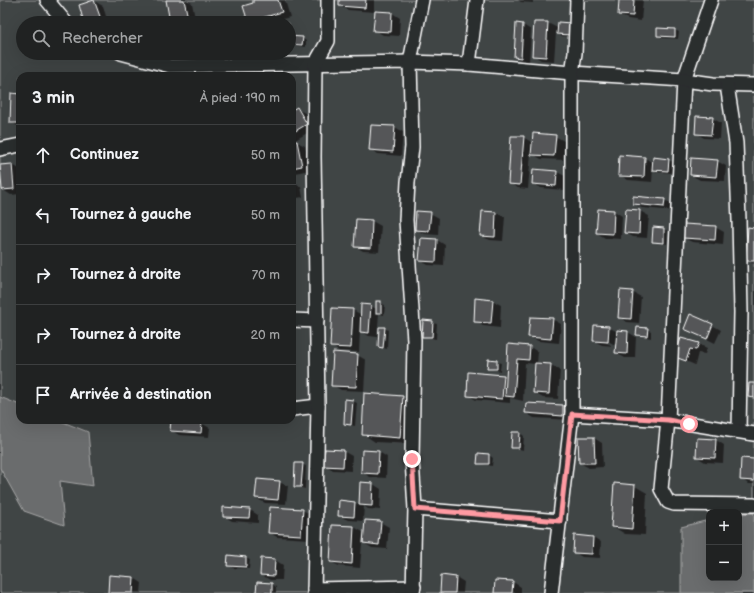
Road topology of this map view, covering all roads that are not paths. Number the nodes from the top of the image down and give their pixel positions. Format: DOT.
graph roads {
  1 [pos="47,0"];
  2 [pos="328,0"];
  3 [pos="422,0"];
  4 [pos="477,0"];
  5 [pos="577,0"];
  6 [pos="711,0"];
  7 [pos="60,16"];
  8 [pos="147,60"];
  9 [pos="410,62"];
  10 [pos="315,64"];
  11 [pos="470,64"];
  12 [pos="222,71"];
  13 [pos="572,73"];
  14 [pos="684,80"];
  15 [pos="727,84"];
  16 [pos="754,85"];
  17 [pos="16,146"];
  18 [pos="0,149"];
  19 [pos="296,320"];
  20 [pos="317,321"];
  21 [pos="318,406"];
  22 [pos="296,409"];
  23 [pos="572,414"];
  24 [pos="668,420"];
  25 [pos="739,430"];
  26 [pos="754,434"];
  27 [pos="754,505"];
  28 [pos="415,509"];
  29 [pos="560,521"];
  30 [pos="414,590"];
  31 [pos="314,591"];
  32 [pos="551,593"];
  1 -- 7 [label="street"];
  2 -- 10 [label="street"];
  3 -- 9 [label="street"];
  4 -- 11 [label="street"];
  5 -- 13 [label="street"];
  6 -- 14 [label="street"];
  8 -- 12 [label="street"];
  9 -- 10 [label="street"];
  9 -- 11 [label="street"];
  9 -- 28 [label="street"];
  10 -- 12 [label="street"];
  10 -- 20 [label="street"];
  11 -- 13 [label="street"];
  13 -- 14 [label="street"];
  13 -- 23 [label="street"];
  14 -- 15 [label="street"];
  14 -- 24 [label="street"];
  15 -- 16 [label="street"];
  15 -- 25 [label="street"];
  17 -- 18 [label="street"];
  19 -- 20 [label="street"];
  20 -- 21 [label="street"];
  21 -- 22 [label="street"];
  21 -- 31 [label="street"];
  23 -- 24 [label="street"];
  23 -- 29 [label="street"];
  24 -- 25 [label="street"];
  24 -- 27 [label="street"];
  25 -- 26 [label="street"];
  28 -- 29 [label="street"];
  28 -- 30 [label="street"];
  29 -- 32 [label="street"];
  30 -- 31 [label="street"];
}
